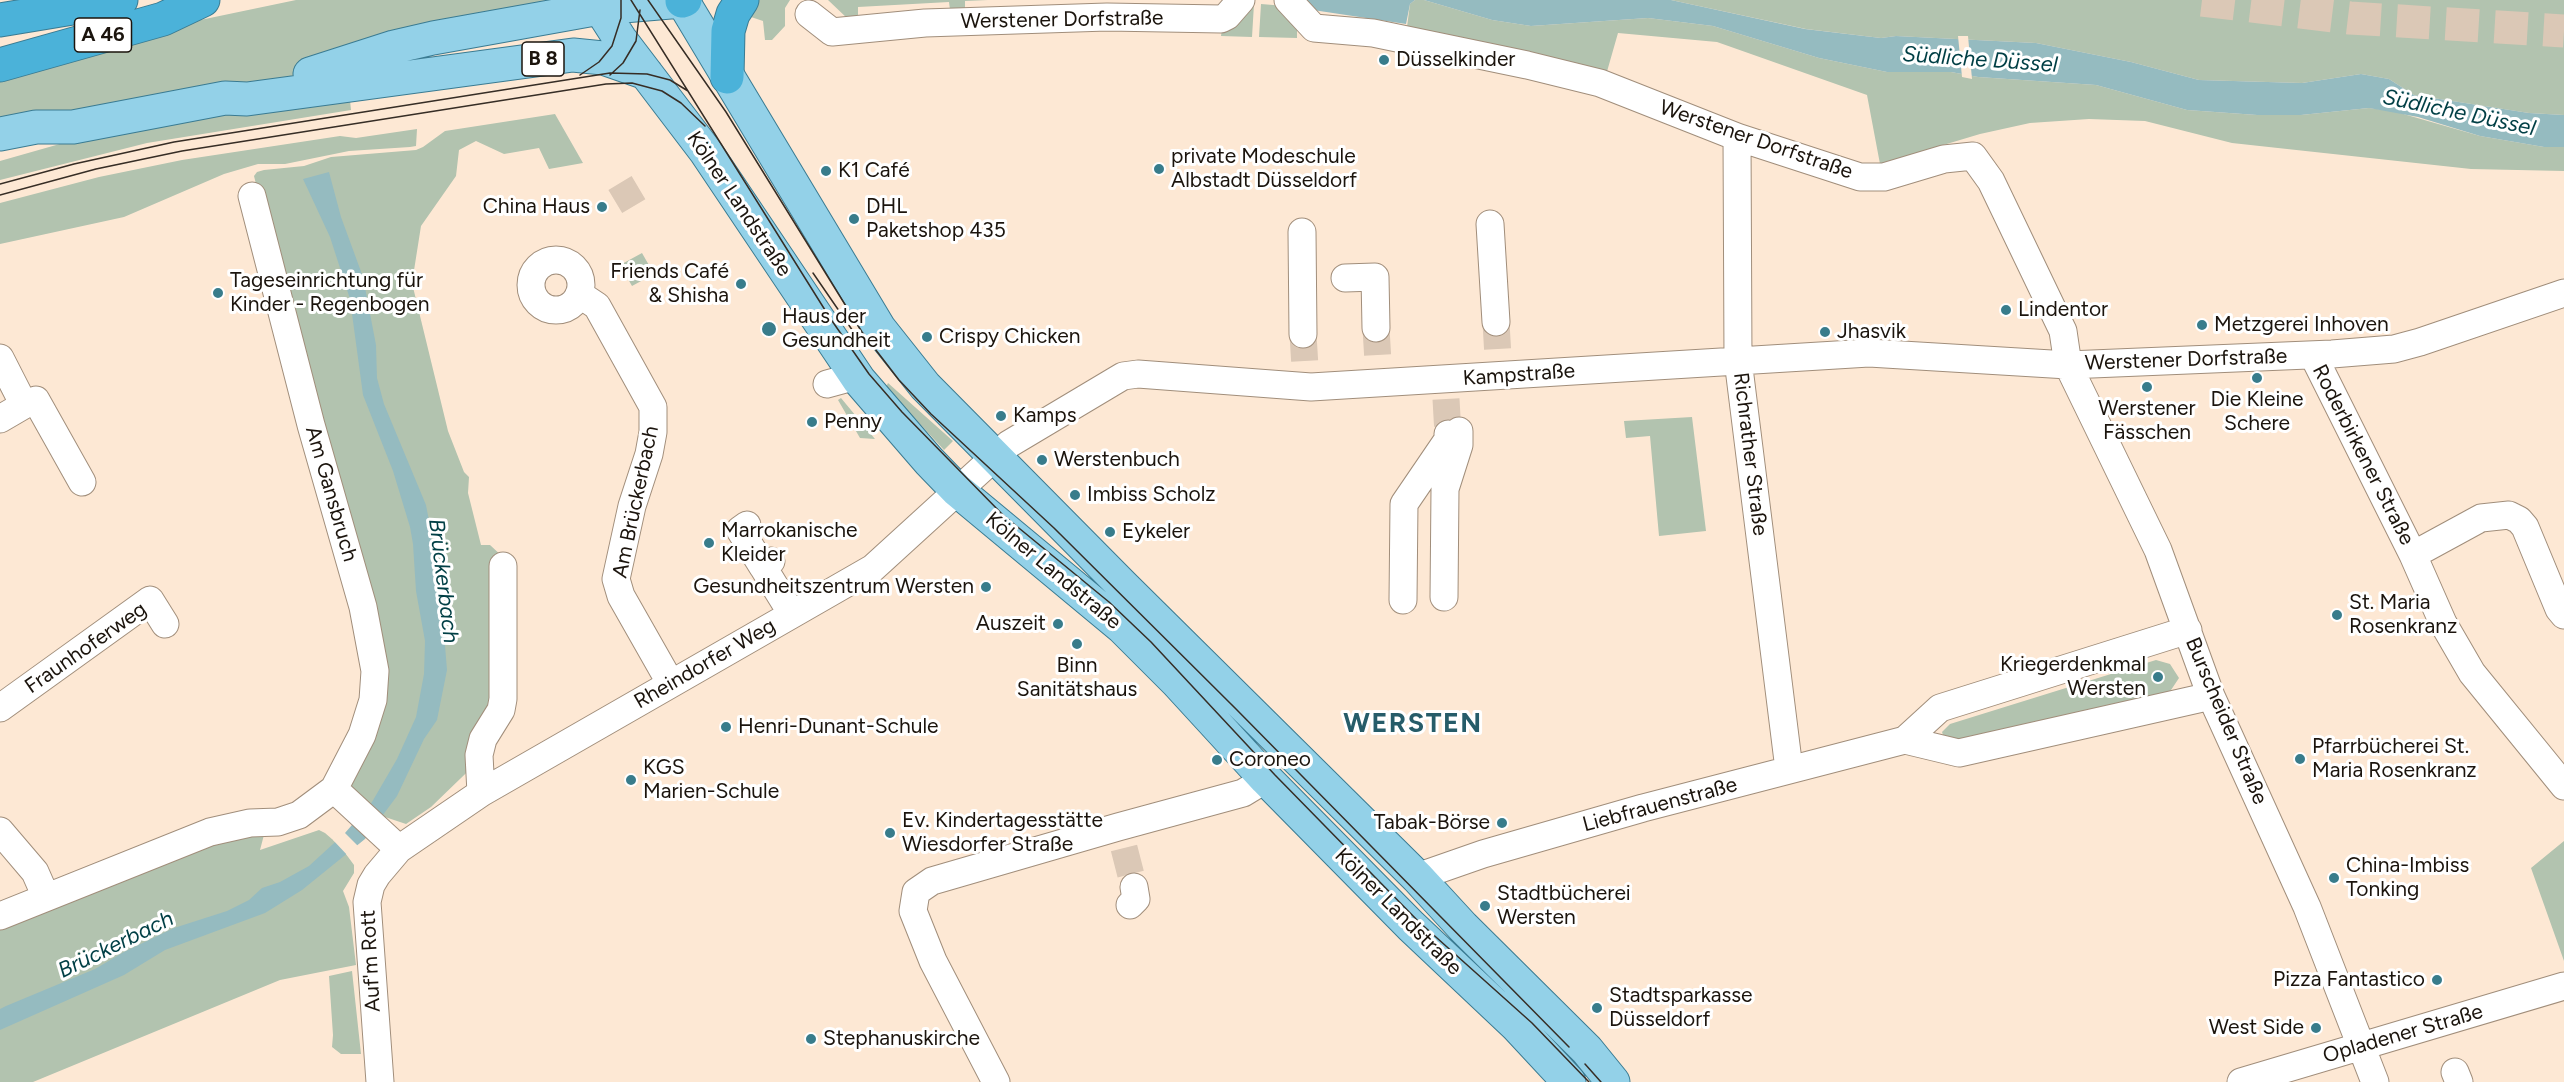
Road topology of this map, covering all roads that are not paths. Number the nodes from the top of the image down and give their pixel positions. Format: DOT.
graph roads {
  1 [pos="121,0"];
  2 [pos="204,0"];
  3 [pos="683,0"];
  4 [pos="741,0"];
  5 [pos="1241,0"];
  6 [pos="1288,0"];
  7 [pos="602,2"];
  8 [pos="809,14"];
  9 [pos="0,20"];
  10 [pos="0,65"];
  11 [pos="647,74"];
  12 [pos="727,76"];
  13 [pos="225,98"];
  14 [pos="73,127"];
  15 [pos="0,134"];
  16 [pos="1737,136"];
  17 [pos="0,155"];
  18 [pos="252,196"];
  19 [pos="1490,224"];
  20 [pos="1302,232"];
  21 [pos="1345,278"];
  22 [pos="2564,293"];
  23 [pos="579,294"];
  24 [pos="1496,322"];
  25 [pos="1376,328"];
  26 [pos="1303,334"];
  27 [pos="2313,355"];
  28 [pos="0,358"];
  29 [pos="1738,360"];
  30 [pos="2068,365"];
  31 [pos="24,405"];
  32 [pos="0,419"];
  33 [pos="976,473"];
  34 [pos="82,482"];
  35 [pos="747,525"];
  36 [pos="2413,555"];
  37 [pos="503,566"];
  38 [pos="1444,597"];
  39 [pos="1403,600"];
  40 [pos="792,614"];
  41 [pos="2564,615"];
  42 [pos="165,624"];
  43 [pos="2188,630"];
  44 [pos="671,684"];
  45 [pos="2211,696"];
  46 [pos="0,708"];
  47 [pos="1905,740"];
  48 [pos="1790,769"];
  49 [pos="1266,779"];
  50 [pos="2564,786"];
  51 [pos="338,792"];
  52 [pos="481,793"];
  53 [pos="0,831"];
  54 [pos="394,844"];
  55 [pos="1417,877"];
  56 [pos="46,897"];
  57 [pos="0,916"];
  58 [pos="2564,986"];
  59 [pos="2362,1046"];
  60 [pos="380,1082"];
  61 [pos="996,1082"];
  62 [pos="1569,1082"];
  63 [pos="1613,1082"];
  64 [pos="2241,1082"];
  65 [pos="2375,1082"];
  1 -- 9 [label="highway, A 46"];
  2 -- 10 [label="highway, A 46"];
  3 -- 7 [label="main road"];
  3 -- 12 [label="main road, Kölner Landstraße"];
  4 -- 12 [label="highway"];
  5 -- 8 [label="street, Werstener Dorfstraße"];
  6 -- 16 [label="street, Werstener Dorfstraße"];
  7 -- 11 [label="main road, Kölner Landstraße"];
  7 -- 13 [label="main road, B 8"];
  11 -- 13 [label="main road, B 8"];
  11 -- 33 [label="main road, Kölner Landstraße"];
  12 -- 33 [label="main road, Kölner Landstraße"];
  13 -- 14 [label="main road, B 8"];
  14 -- 15 [label="main road, B 8"];
  14 -- 17 [label="main road"];
  16 -- 29 [label="street, Richrather Straße"];
  16 -- 30 [label="street, Werstener Dorfstraße"];
  18 -- 51 [label="street, Am Gansbruch"];
  19 -- 24 [label="street"];
  20 -- 26 [label="street"];
  21 -- 25 [label="street"];
  22 -- 27 [label="street, Werstener Dorfstraße"];
  23 -- 44 [label="street, Am Brückerbach"];
  27 -- 30 [label="street, Werstener Dorfstraße"];
  27 -- 36 [label="street, Roderbirkener Straße"];
  28 -- 31 [label="street"];
  29 -- 30 [label="street, Kampstraße"];
  29 -- 33 [label="street, Kampstraße"];
  29 -- 48 [label="street, Richrather Straße"];
  30 -- 43 [label="street, Burscheider Straße"];
  31 -- 32 [label="street"];
  31 -- 34 [label="street"];
  33 -- 40 [label="street, Rheindorfer Weg"];
  33 -- 49 [label="main road, Kölner Landstraße"];
  33 -- 55 [label="main road, Kölner Landstraße"];
  35 -- 40 [label="street"];
  36 -- 41 [label="street, Roderbirkener Straße"];
  36 -- 50 [label="street, Roderbirkener Straße"];
  37 -- 52 [label="street"];
  38 -- 39 [label="street"];
  40 -- 44 [label="street, Rheindorfer Weg"];
  42 -- 46 [label="street, Fraunhoferweg"];
  43 -- 45 [label="street, Burscheider Straße"];
  43 -- 47 [label="street, Liebfrauenstraße"];
  44 -- 52 [label="street, Rheindorfer Weg"];
  45 -- 47 [label="street, Liebfrauenstraße"];
  45 -- 59 [label="street, Burscheider Straße"];
  47 -- 48 [label="street, Liebfrauenstraße"];
  48 -- 55 [label="street, Liebfrauenstraße"];
  49 -- 55 [label="main road"];
  49 -- 61 [label="street"];
  49 -- 62 [label="main road, Kölner Landstraße"];
  51 -- 54 [label="street"];
  51 -- 56 [label="street, Am Gansbruch"];
  52 -- 54 [label="street, Rheindorfer Weg"];
  53 -- 56 [label="street"];
  54 -- 60 [label="street, Auf'm Rott"];
  55 -- 63 [label="main road, Kölner Landstraße"];
  56 -- 57 [label="street, Am Gansbruch"];
  58 -- 59 [label="street, Opladener Straße"];
  59 -- 64 [label="street, Opladener Straße"];
  59 -- 65 [label="street, Burscheider Straße"];
}
